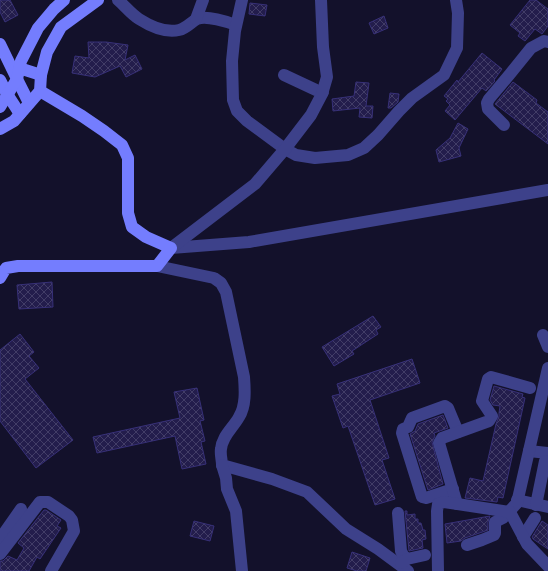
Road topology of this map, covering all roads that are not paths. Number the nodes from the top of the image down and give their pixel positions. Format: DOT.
graph roads {
  1 [pos="64,0"];
  2 [pos="98,0"];
  3 [pos="118,0"];
  4 [pos="203,0"];
  5 [pos="242,0"];
  6 [pos="321,0"];
  7 [pos="456,0"];
  8 [pos="196,19"];
  9 [pos="236,25"];
  10 [pos="548,42"];
  11 [pos="0,44"];
  12 [pos="18,74"];
  13 [pos="41,76"];
  14 [pos="284,76"];
  15 [pos="0,80"];
  16 [pos="40,91"];
  17 [pos="323,92"];
  18 [pos="7,94"];
  19 [pos="30,103"];
  20 [pos="0,107"];
  21 [pos="20,114"];
  22 [pos="504,125"];
  23 [pos="0,129"];
  24 [pos="285,149"];
  25 [pos="548,190"];
  26 [pos="171,248"];
  27 [pos="157,266"];
  28 [pos="0,278"];
  29 [pos="543,335"];
  30 [pos="548,347"];
  31 [pos="548,368"];
  32 [pos="530,388"];
  33 [pos="458,432"];
  34 [pos="528,454"];
  35 [pos="547,459"];
  36 [pos="222,464"];
  37 [pos="453,489"];
  38 [pos="517,500"];
  39 [pos="457,504"];
  40 [pos="542,506"];
  41 [pos="21,509"];
  42 [pos="510,512"];
  43 [pos="398,513"];
  44 [pos="535,518"];
  45 [pos="524,537"];
  46 [pos="0,538"];
  47 [pos="467,545"];
  48 [pos="0,554"];
  49 [pos="425,555"];
  50 [pos="405,565"];
  51 [pos="548,566"];
  52 [pos="51,571"];
  53 [pos="242,571"];
  54 [pos="438,571"];
  1 -- 12 [label="street"];
  2 -- 13 [label="street"];
  3 -- 8 [label="street"];
  4 -- 8 [label="street"];
  5 -- 9 [label="street"];
  6 -- 17 [label="street"];
  7 -- 24 [label="street"];
  8 -- 9 [label="street"];
  9 -- 24 [label="street"];
  10 -- 22 [label="street"];
  11 -- 12 [label="street"];
  12 -- 13 [label="street"];
  12 -- 18 [label="street"];
  12 -- 19 [label="street"];
  13 -- 16 [label="street"];
  14 -- 17 [label="street"];
  15 -- 18 [label="street"];
  16 -- 19 [label="street"];
  16 -- 26 [label="street"];
  17 -- 24 [label="street"];
  18 -- 20 [label="street"];
  18 -- 21 [label="street"];
  19 -- 21 [label="street"];
  21 -- 23 [label="street"];
  24 -- 26 [label="street"];
  25 -- 26 [label="street"];
  26 -- 27 [label="street"];
  27 -- 28 [label="street"];
  27 -- 36 [label="street"];
  29 -- 30 [label="street"];
  31 -- 34 [label="street"];
  32 -- 33 [label="street"];
  33 -- 37 [label="street"];
  33 -- 37 [label="street"];
  34 -- 35 [label="street"];
  34 -- 38 [label="street"];
  35 -- 40 [label="street"];
  36 -- 50 [label="street"];
  36 -- 53 [label="street"];
  37 -- 39 [label="street"];
  38 -- 40 [label="street"];
  38 -- 42 [label="street"];
  39 -- 42 [label="street"];
  39 -- 54 [label="street"];
  41 -- 46 [label="street"];
  42 -- 45 [label="street"];
  42 -- 47 [label="street"];
  43 -- 50 [label="street"];
  44 -- 45 [label="street"];
  45 -- 51 [label="street"];
  48 -- 52 [label="street"];
  49 -- 50 [label="street"];
}
